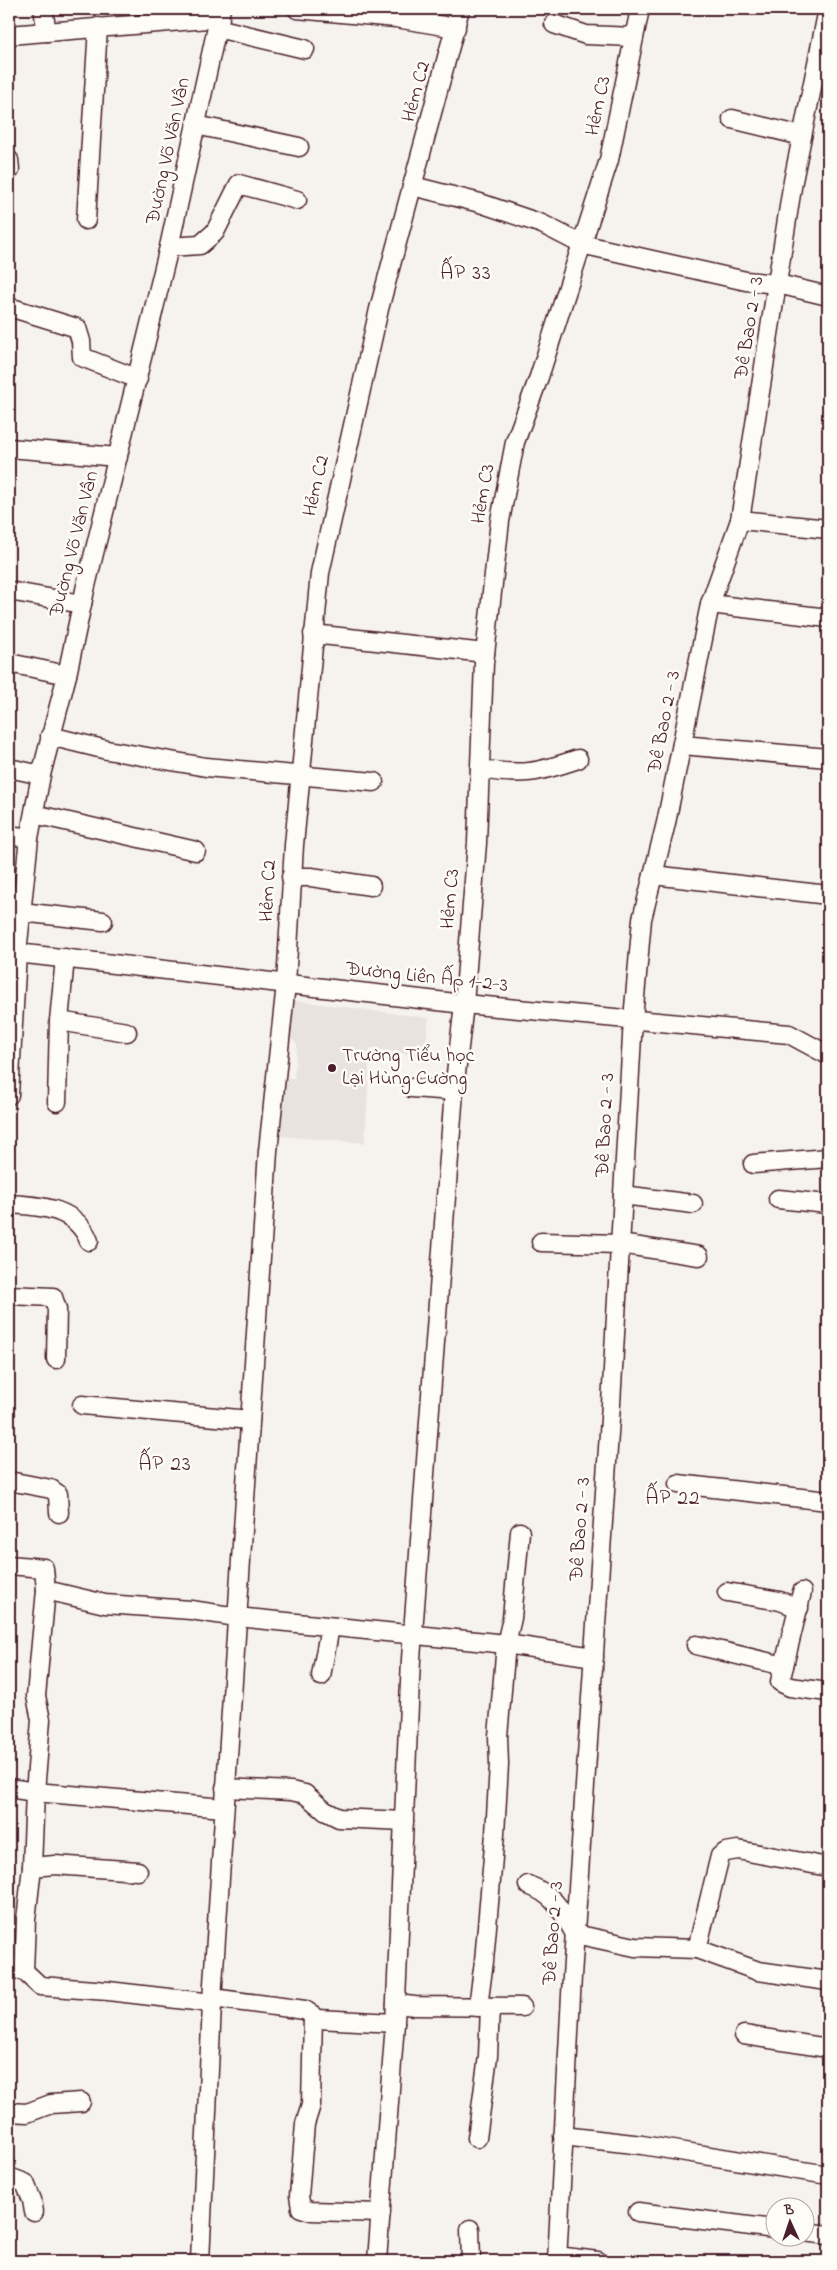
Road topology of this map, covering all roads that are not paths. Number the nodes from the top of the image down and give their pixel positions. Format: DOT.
graph roads {
  1 [pos="43,9"];
  2 [pos="298,9"];
  3 [pos="460,9"];
  4 [pos="640,9"];
  5 [pos="828,9"];
  6 [pos="137,16"];
  7 [pos="219,18"];
  8 [pos="554,24"];
  9 [pos="98,27"];
  10 [pos="456,28"];
  11 [pos="47,32"];
  12 [pos="9,35"];
  13 [pos="634,37"];
  14 [pos="305,49"];
  15 [pos="732,119"];
  16 [pos="196,125"];
  17 [pos="802,136"];
  18 [pos="299,147"];
  19 [pos="413,186"];
  20 [pos="297,200"];
  21 [pos="86,220"];
  22 [pos="580,244"];
  23 [pos="170,247"];
  24 [pos="778,284"];
  25 [pos="828,296"];
  26 [pos="9,307"];
  27 [pos="138,379"];
  28 [pos="9,448"];
  29 [pos="118,457"];
  30 [pos="740,520"];
  31 [pos="828,529"];
  32 [pos="9,591"];
  33 [pos="82,604"];
  34 [pos="710,604"];
  35 [pos="828,618"];
  36 [pos="313,634"];
  37 [pos="485,653"];
  38 [pos="9,663"];
  39 [pos="67,674"];
  40 [pos="50,736"];
  41 [pos="682,745"];
  42 [pos="578,758"];
  43 [pos="828,758"];
  44 [pos="9,768"];
  45 [pos="480,769"];
  46 [pos="300,774"];
  47 [pos="41,775"];
  48 [pos="374,782"];
  49 [pos="34,814"];
  50 [pos="9,835"];
  51 [pos="29,838"];
  52 [pos="196,851"];
  53 [pos="653,875"];
  54 [pos="291,877"];
  55 [pos="371,886"];
  56 [pos="828,896"];
  57 [pos="21,912"];
  58 [pos="103,921"];
  59 [pos="16,953"];
  60 [pos="65,958"];
  61 [pos="286,984"];
  62 [pos="11,995"];
  63 [pos="464,1004"];
  64 [pos="633,1019"];
  65 [pos="58,1021"];
  66 [pos="127,1032"];
  67 [pos="828,1055"];
  68 [pos="412,1088"];
  69 [pos="454,1091"];
  70 [pos="9,1095"];
  71 [pos="57,1102"];
  72 [pos="828,1158"];
  73 [pos="753,1164"];
  74 [pos="623,1195"];
  75 [pos="778,1199"];
  76 [pos="9,1204"];
  77 [pos="693,1204"];
  78 [pos="828,1204"];
  79 [pos="89,1241"];
  80 [pos="541,1242"];
  81 [pos="620,1244"];
  82 [pos="699,1256"];
  83 [pos="9,1295"];
  84 [pos="56,1359"];
  85 [pos="82,1405"];
  86 [pos="250,1420"];
  87 [pos="9,1481"];
  88 [pos="678,1484"];
  89 [pos="828,1502"];
  90 [pos="59,1513"];
  91 [pos="520,1532"];
  92 [pos="9,1565"];
  93 [pos="46,1590"];
  94 [pos="728,1592"];
  95 [pos="237,1617"];
  96 [pos="330,1627"];
  97 [pos="414,1636"];
  98 [pos="506,1644"];
  99 [pos="696,1646"];
  100 [pos="594,1657"];
  101 [pos="784,1666"];
  102 [pos="321,1676"];
  103 [pos="828,1692"];
  104 [pos="9,1788"];
  105 [pos="225,1788"];
  106 [pos="35,1792"];
  107 [pos="224,1808"];
  108 [pos="404,1821"];
  109 [pos="32,1867"];
  110 [pos="828,1867"];
  111 [pos="138,1871"];
  112 [pos="528,1885"];
  113 [pos="575,1934"];
  114 [pos="697,1949"];
  115 [pos="16,1969"];
  116 [pos="828,1980"];
  117 [pos="212,2000"];
  118 [pos="396,2004"];
  119 [pos="484,2007"];
  120 [pos="522,2007"];
  121 [pos="313,2015"];
  122 [pos="395,2023"];
  123 [pos="744,2035"];
  124 [pos="828,2048"];
  125 [pos="81,2102"];
  126 [pos="9,2112"];
  127 [pos="563,2136"];
  128 [pos="477,2138"];
  129 [pos="828,2174"];
  130 [pos="9,2177"];
  131 [pos="34,2212"];
  132 [pos="381,2212"];
  133 [pos="638,2212"];
  134 [pos="764,2228"];
  135 [pos="470,2229"];
  136 [pos="814,2233"];
  137 [pos="828,2235"];
  138 [pos="557,2258"];
  139 [pos="200,2261"];
  140 [pos="377,2261"];
  141 [pos="471,2261"];
  142 [pos="598,2261"];
  1 -- 11 [label="street"];
  2 -- 10 [label="street"];
  3 -- 10 [label="street, Hẻm C2"];
  4 -- 13 [label="street, Hẻm C3"];
  5 -- 17 [label="street, Đê Bao 2 - 3"];
  6 -- 7 [label="street"];
  6 -- 9 [label="street"];
  7 -- 14 [label="street"];
  7 -- 16 [label="street, Đường Võ Văn Vân"];
  8 -- 13 [label="street"];
  9 -- 11 [label="street"];
  9 -- 21 [label="street"];
  10 -- 19 [label="street, Hẻm C2"];
  11 -- 12 [label="street"];
  13 -- 22 [label="street, Hẻm C3"];
  15 -- 17 [label="street"];
  16 -- 18 [label="street"];
  16 -- 23 [label="street, Đường Võ Văn Vân"];
  17 -- 24 [label="street, Đê Bao 2 - 3"];
  19 -- 22 [label="street"];
  19 -- 36 [label="street, Hẻm C2"];
  20 -- 23 [label="street"];
  22 -- 24 [label="street"];
  22 -- 37 [label="street, Hẻm C3"];
  23 -- 27 [label="street, Đường Võ Văn Vân"];
  24 -- 25 [label="street"];
  24 -- 30 [label="street, Đê Bao 2 - 3"];
  26 -- 27 [label="street"];
  27 -- 29 [label="street, Đường Võ Văn Vân"];
  28 -- 29 [label="street"];
  29 -- 33 [label="street, Đường Võ Văn Vân"];
  30 -- 31 [label="street"];
  30 -- 34 [label="street, Đê Bao 2 - 3"];
  32 -- 33 [label="street"];
  33 -- 39 [label="street, Đường Võ Văn Vân"];
  34 -- 35 [label="street"];
  34 -- 41 [label="street, Đê Bao 2 - 3"];
  36 -- 37 [label="street"];
  36 -- 46 [label="street, Hẻm C2"];
  37 -- 45 [label="street, Hẻm C3"];
  38 -- 39 [label="street"];
  39 -- 40 [label="street, Đường Võ Văn Vân"];
  40 -- 46 [label="street"];
  40 -- 47 [label="street, Đường Võ Văn Vân"];
  41 -- 43 [label="street"];
  41 -- 53 [label="street, Đê Bao 2 - 3"];
  42 -- 45 [label="street"];
  44 -- 47 [label="street"];
  45 -- 63 [label="street, Hẻm C3"];
  46 -- 48 [label="street"];
  46 -- 54 [label="street, Hẻm C2"];
  47 -- 49 [label="street, Đường Võ Văn Vân"];
  49 -- 51 [label="street, Đường Võ Văn Vân"];
  49 -- 52 [label="street"];
  50 -- 51 [label="street"];
  51 -- 57 [label="street, Đường Võ Văn Vân"];
  53 -- 56 [label="street"];
  53 -- 64 [label="street, Đê Bao 2 - 3"];
  54 -- 55 [label="street"];
  54 -- 61 [label="street, Hẻm C2"];
  57 -- 58 [label="street"];
  57 -- 59 [label="street, Đường Võ Văn Vân"];
  59 -- 60 [label="street, Đường Liên Ấp 1-2-3"];
  59 -- 62 [label="street, Đường Võ Văn Vân"];
  60 -- 61 [label="street, Đường Liên Ấp 1-2-3"];
  60 -- 65 [label="street"];
  61 -- 63 [label="street, Đường Liên Ấp 1-2-3"];
  61 -- 86 [label="street, Hẻm C2"];
  62 -- 70 [label="street, Đường Võ Văn Vân"];
  63 -- 64 [label="street, Đường Liên Ấp 1-2-3"];
  63 -- 69 [label="street, Hẻm C3"];
  64 -- 67 [label="street, Đường Liên Ấp 1-2-3"];
  64 -- 74 [label="street, Đê Bao 2 - 3"];
  65 -- 66 [label="street"];
  65 -- 71 [label="street"];
  68 -- 69 [label="street"];
  69 -- 97 [label="street, Hẻm C3"];
  72 -- 73 [label="street"];
  74 -- 77 [label="street"];
  74 -- 81 [label="street, Đê Bao 2 - 3"];
  75 -- 78 [label="street"];
  76 -- 79 [label="street"];
  80 -- 81 [label="street"];
  81 -- 82 [label="street"];
  81 -- 100 [label="street, Đê Bao 2 - 3"];
  83 -- 84 [label="street"];
  85 -- 86 [label="street"];
  86 -- 95 [label="street, Hẻm C2"];
  87 -- 90 [label="street"];
  88 -- 89 [label="street"];
  91 -- 98 [label="street"];
  92 -- 93 [label="street"];
  93 -- 95 [label="street"];
  93 -- 106 [label="street"];
  94 -- 101 [label="street"];
  95 -- 96 [label="street"];
  95 -- 105 [label="street, Hẻm C2"];
  96 -- 97 [label="street"];
  96 -- 102 [label="street"];
  97 -- 98 [label="street"];
  97 -- 108 [label="street, Hẻm C3"];
  98 -- 100 [label="street"];
  98 -- 119 [label="street"];
  99 -- 101 [label="street"];
  100 -- 113 [label="street, Đê Bao 2 - 3"];
  101 -- 103 [label="street"];
  104 -- 106 [label="street"];
  105 -- 107 [label="street, Hẻm C2"];
  105 -- 108 [label="street"];
  106 -- 107 [label="street"];
  106 -- 109 [label="street"];
  107 -- 117 [label="street, Hẻm C2"];
  108 -- 118 [label="street, Hẻm C3"];
  109 -- 111 [label="street"];
  109 -- 115 [label="street"];
  110 -- 114 [label="street"];
  112 -- 113 [label="street"];
  113 -- 114 [label="street"];
  113 -- 127 [label="street, Đê Bao 2 - 3"];
  114 -- 116 [label="street"];
  115 -- 117 [label="street"];
  117 -- 121 [label="street"];
  117 -- 139 [label="street, Hẻm C2"];
  118 -- 119 [label="street"];
  118 -- 122 [label="street, Hẻm C3"];
  119 -- 120 [label="street"];
  119 -- 128 [label="street"];
  121 -- 122 [label="street"];
  121 -- 132 [label="street"];
  122 -- 132 [label="street, Hẻm C3"];
  123 -- 124 [label="street"];
  125 -- 126 [label="street"];
  127 -- 129 [label="street"];
  127 -- 138 [label="street, Đê Bao 2 - 3"];
  130 -- 131 [label="street"];
  132 -- 140 [label="street, Hẻm C3"];
  133 -- 134 [label="street"];
  135 -- 141 [label="street"];
  136 -- 137 [label="street"];
  138 -- 142 [label="street"];
}
